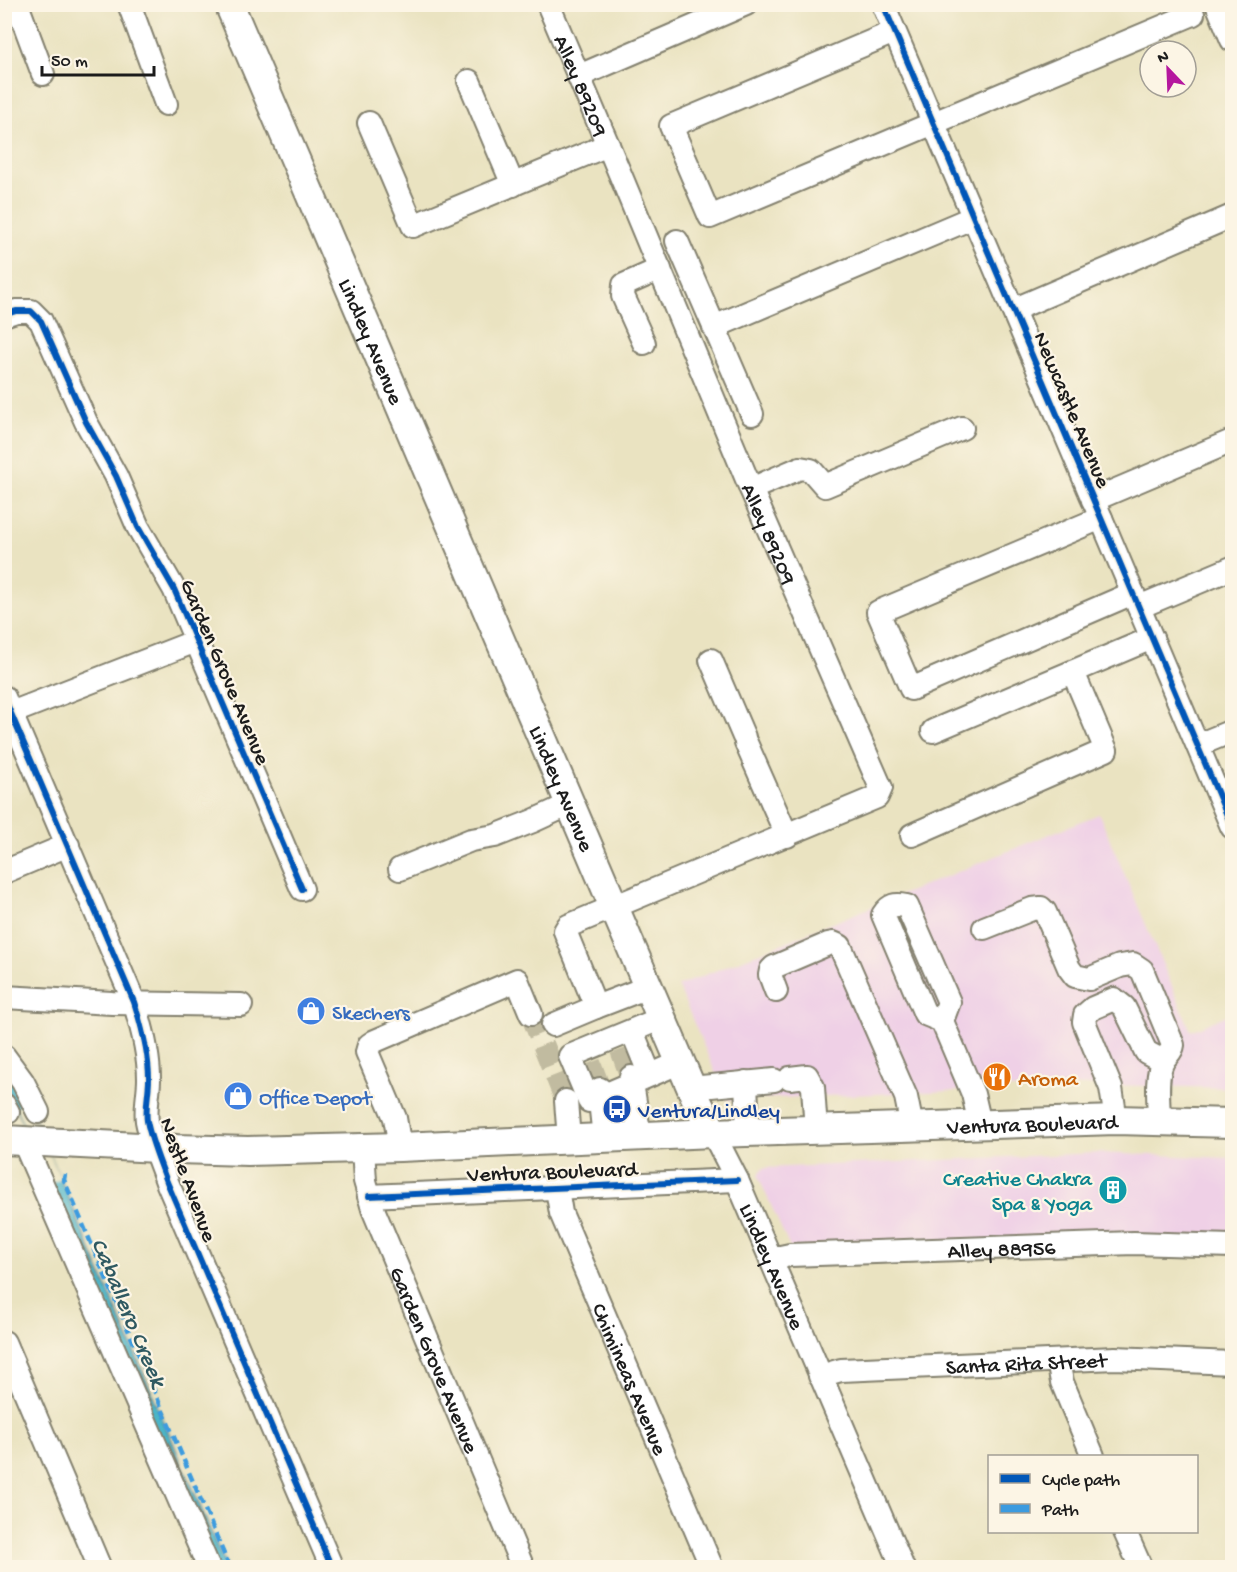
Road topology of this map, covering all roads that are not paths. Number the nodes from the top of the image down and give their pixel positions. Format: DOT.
graph roads {
  1 [pos="17,4"];
  2 [pos="129,4"];
  3 [pos="229,4"];
  4 [pos="548,4"];
  5 [pos="746,4"];
  6 [pos="883,4"];
  7 [pos="1189,4"];
  8 [pos="1217,4"];
  9 [pos="894,32"];
  10 [pos="1233,40"];
  11 [pos="43,74"];
  12 [pos="579,76"];
  13 [pos="469,81"];
  14 [pos="166,104"];
  15 [pos="369,123"];
  16 [pos="933,123"];
  17 [pos="608,145"];
  18 [pos="513,185"];
  19 [pos="1233,216"];
  20 [pos="974,217"];
  21 [pos="677,241"];
  22 [pos="660,269"];
  23 [pos="1013,310"];
  24 [pos="4,315"];
  25 [pos="714,327"];
  26 [pos="644,343"];
  27 [pos="752,414"];
  28 [pos="962,428"];
  29 [pos="1233,441"];
  30 [pos="751,489"];
  31 [pos="1097,509"];
  32 [pos="1233,568"];
  33 [pos="1136,600"];
  34 [pos="1152,638"];
  35 [pos="196,641"];
  36 [pos="711,660"];
  37 [pos="1073,672"];
  38 [pos="8,705"];
  39 [pos="933,731"];
  40 [pos="1233,731"];
  41 [pos="1198,746"];
  42 [pos="570,804"];
  43 [pos="1233,827"];
  44 [pos="912,835"];
  45 [pos="787,836"];
  46 [pos="68,845"];
  47 [pos="400,868"];
  48 [pos="4,872"];
  49 [pos="302,889"];
  50 [pos="614,907"];
  51 [pos="984,928"];
  52 [pos="648,987"];
  53 [pos="776,991"];
  54 [pos="4,997"];
  55 [pos="134,1002"];
  56 [pos="242,1005"];
  57 [pos="596,1007"];
  58 [pos="531,1014"];
  59 [pos="662,1018"];
  60 [pos="942,1021"];
  61 [pos="553,1025"];
  62 [pos="623,1040"];
  63 [pos="4,1056"];
  64 [pos="1163,1061"];
  65 [pos="686,1075"];
  66 [pos="638,1078"];
  67 [pos="746,1082"];
  68 [pos="601,1092"];
  69 [pos="566,1101"];
  70 [pos="38,1112"];
  71 [pos="1116,1120"];
  72 [pos="1159,1121"];
  73 [pos="1233,1123"];
  74 [pos="980,1124"];
  75 [pos="912,1127"];
  76 [pos="816,1131"];
  77 [pos="748,1132"];
  78 [pos="713,1133"];
  79 [pos="639,1137"];
  80 [pos="604,1138"];
  81 [pos="569,1140"];
  82 [pos="26,1141"];
  83 [pos="400,1147"];
  84 [pos="155,1148"];
  85 [pos="363,1148"];
  86 [pos="737,1180"];
  87 [pos="557,1189"];
  88 [pos="369,1196"];
  89 [pos="1233,1246"];
  90 [pos="771,1259"];
  91 [pos="4,1342"];
  92 [pos="1058,1360"];
  93 [pos="1233,1363"];
  94 [pos="820,1376"];
  95 [pos="1093,1455"];
  96 [pos="1125,1533"];
  97 [pos="100,1568"];
  98 [pos="208,1568"];
  99 [pos="332,1568"];
  100 [pos="523,1568"];
  101 [pos="712,1568"];
  102 [pos="903,1568"];
  103 [pos="1141,1568"];
  1 -- 11 [label="street"];
  2 -- 14 [label="street"];
  3 -- 42 [label="main road, Lindley Avenue"];
  4 -- 12 [label="street, Alley 89209"];
  5 -- 12 [label="street"];
  6 -- 9 [label="street, Newcastle Avenue"];
  7 -- 16 [label="street"];
  8 -- 10 [label="street"];
  9 -- 16 [label="street, Newcastle Avenue"];
  9 -- 16 [label="street"];
  12 -- 17 [label="street, Alley 89209"];
  13 -- 18 [label="street"];
  15 -- 18 [label="street"];
  16 -- 20 [label="street, Newcastle Avenue"];
  17 -- 18 [label="street"];
  17 -- 22 [label="street, Alley 89209"];
  19 -- 23 [label="street"];
  20 -- 23 [label="street, Newcastle Avenue"];
  20 -- 25 [label="street"];
  21 -- 25 [label="street"];
  22 -- 26 [label="street"];
  22 -- 30 [label="street, Alley 89209"];
  23 -- 31 [label="street, Newcastle Avenue"];
  24 -- 35 [label="street, Garden Grove Avenue"];
  25 -- 27 [label="street"];
  28 -- 30 [label="street"];
  29 -- 31 [label="street"];
  30 -- 45 [label="street, Alley 89209"];
  31 -- 33 [label="street, Newcastle Avenue"];
  31 -- 33 [label="street"];
  32 -- 33 [label="street"];
  33 -- 34 [label="street, Newcastle Avenue"];
  34 -- 37 [label="street"];
  34 -- 41 [label="street, Newcastle Avenue"];
  35 -- 38 [label="street"];
  35 -- 49 [label="street, Garden Grove Avenue"];
  36 -- 45 [label="street"];
  37 -- 39 [label="street"];
  37 -- 44 [label="street"];
  38 -- 46 [label="street, Nestle Avenue"];
  40 -- 41 [label="street"];
  41 -- 43 [label="street, Newcastle Avenue"];
  42 -- 47 [label="street"];
  42 -- 50 [label="main road, Lindley Avenue"];
  45 -- 50 [label="street, Alley 89209"];
  46 -- 48 [label="street"];
  46 -- 55 [label="street, Nestle Avenue"];
  50 -- 52 [label="main road, Lindley Avenue"];
  50 -- 57 [label="street, Alley 89209"];
  51 -- 64 [label="street"];
  52 -- 57 [label="street"];
  52 -- 59 [label="main road, Lindley Avenue"];
  53 -- 75 [label="street"];
  54 -- 55 [label="street"];
  55 -- 56 [label="street"];
  55 -- 84 [label="street, Nestle Avenue"];
  57 -- 61 [label="street"];
  58 -- 83 [label="street"];
  59 -- 62 [label="street"];
  59 -- 65 [label="main road, Lindley Avenue"];
  60 -- 74 [label="street"];
  62 -- 66 [label="street"];
  62 -- 68 [label="street"];
  63 -- 70 [label="street"];
  64 -- 71 [label="street"];
  64 -- 72 [label="street"];
  65 -- 66 [label="street"];
  65 -- 67 [label="street"];
  65 -- 78 [label="main road, Lindley Avenue"];
  66 -- 68 [label="street"];
  66 -- 79 [label="street"];
  67 -- 76 [label="street"];
  67 -- 77 [label="street"];
  68 -- 80 [label="street"];
  69 -- 81 [label="street"];
  71 -- 72 [label="main road, Ventura Boulevard"];
  71 -- 74 [label="main road, Ventura Boulevard"];
  72 -- 73 [label="main road, Ventura Boulevard"];
  74 -- 75 [label="main road, Ventura Boulevard"];
  75 -- 76 [label="main road, Ventura Boulevard"];
  76 -- 77 [label="main road, Ventura Boulevard"];
  77 -- 78 [label="main road, Ventura Boulevard"];
  78 -- 79 [label="main road, Ventura Boulevard"];
  78 -- 86 [label="street, Lindley Avenue"];
  79 -- 80 [label="main road, Ventura Boulevard"];
  80 -- 81 [label="main road, Ventura Boulevard"];
  81 -- 83 [label="main road, Ventura Boulevard"];
  82 -- 84 [label="main road, Ventura Boulevard"];
  82 -- 98 [label="street"];
  83 -- 85 [label="main road, Ventura Boulevard"];
  84 -- 85 [label="main road, Ventura Boulevard"];
  84 -- 99 [label="street, Nestle Avenue"];
  85 -- 88 [label="street, Garden Grove Avenue"];
  86 -- 87 [label="street, Ventura Boulevard"];
  86 -- 90 [label="street, Lindley Avenue"];
  87 -- 88 [label="street, Ventura Boulevard"];
  87 -- 101 [label="street, Chimineas Avenue"];
  88 -- 100 [label="street, Garden Grove Avenue"];
  89 -- 90 [label="street, Alley 88956"];
  90 -- 94 [label="street, Lindley Avenue"];
  91 -- 97 [label="street"];
  92 -- 93 [label="street, Santa Rita Street"];
  92 -- 94 [label="street, Santa Rita Street"];
  92 -- 95 [label="street"];
  94 -- 102 [label="street, Lindley Avenue"];
  96 -- 103 [label="street"];
}
